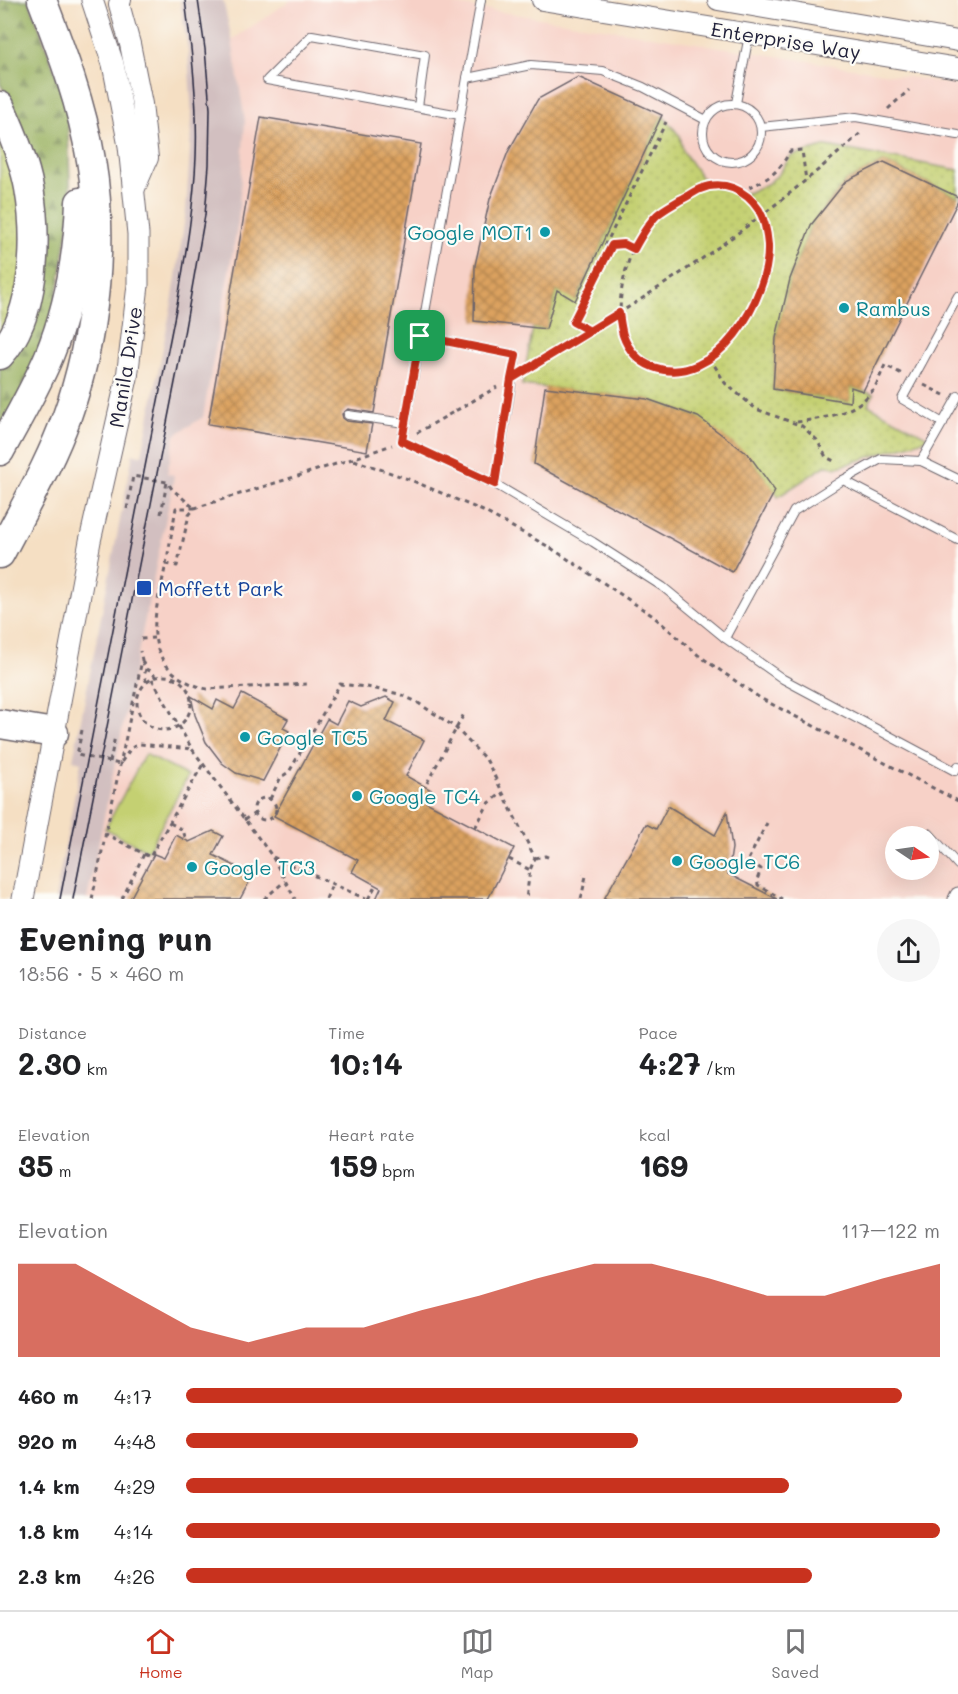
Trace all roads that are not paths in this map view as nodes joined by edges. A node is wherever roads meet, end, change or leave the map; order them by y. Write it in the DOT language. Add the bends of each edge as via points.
graph roads {
  1 [pos="42,0"];
  2 [pos="92,0"];
  3 [pos="121,0"];
  4 [pos="481,0"];
  5 [pos="542,0"];
  6 [pos="718,0"];
  7 [pos="749,34"];
  8 [pos="958,41"];
  9 [pos="958,68"];
  10 [pos="467,78"];
  11 [pos="76,94"];
  12 [pos="736,103"];
  13 [pos="0,106"];
  14 [pos="418,107"];
  15 [pos="460,115"];
  16 [pos="706,120"];
  17 [pos="762,128"];
  18 [pos="958,135"];
  19 [pos="135,189"];
  20 [pos="958,296"];
  21 [pos="420,336"];
  22 [pos="0,355"];
  23 [pos="958,396"];
  24 [pos="348,415"];
  25 [pos="405,423"];
  26 [pos="943,423"];
  27 [pos="0,451"];
  28 [pos="921,461"];
  29 [pos="958,479"];
  30 [pos="843,480"];
  31 [pos="495,484"];
  32 [pos="958,540"];
  33 [pos="0,555"];
  34 [pos="725,638"];
  35 [pos="0,724"];
  36 [pos="54,734"];
  37 [pos="958,766"];
  38 [pos="939,843"];
  39 [pos="958,865"];
  40 [pos="23,899"];
  1 -- 11 [label="highway"];
  2 -- 19 [label="main road, Manila Drive" via="123,104"];
  3 -- 19 [label="street" via="142,104 148,158"];
  4 -- 10 [label="lane"];
  5 -- 7 [label="street, Enterprise Way"];
  6 -- 8 [label="street, Enterprise Way"];
  7 -- 9 [label="street, Enterprise Way"];
  7 -- 12 [label="lane"];
  10 -- 15 [label="lane"];
  10 -- 16 [label="lane" via="531,65 603,71"];
  11 -- 27 [label="highway" via="80,203 71,285 49,356"];
  11 -- 33 [label="highway" via="91,160 96,208 98,246 89,328 67,416"];
  12 -- 16 [label="lane" via="718,107"];
  12 -- 17 [label="lane" via="753,111"];
  13 -- 22 [label="highway" via="29,188 33,231 24,312"];
  14 -- 14 [label="lane" via="290,84 267,80 312,34 425,55"];
  14 -- 15 [label="lane"];
  15 -- 21 [label="lane"];
  16 -- 17 [label="lane" via="707,148 723,161 743,160 752,155"];
  17 -- 18 [label="lane" via="856,117"];
  19 -- 36 [label="main road, Manila Drive" via="138,285 127,378 90,541"];
  20 -- 26 [label="lane" via="902,399"];
  21 -- 25 [label="lane"];
  21 -- 31 [label="lane" via="516,355"];
  23 -- 26 [label="lane"];
  24 -- 25 [label="lane"];
  25 -- 31 [label="lane" via="402,441"];
  26 -- 28 [label="lane"];
  28 -- 29 [label="lane"];
  28 -- 30 [label="lane" via="881,459"];
  30 -- 32 [label="lane"];
  30 -- 34 [label="lane" via="794,511"];
  31 -- 34 [label="lane" via="663,587"];
  34 -- 37 [label="lane" via="783,679 955,771"];
  35 -- 36 [label="highway"];
  36 -- 40 [label="main road, Manila Drive"];
  38 -- 39 [label="lane"];
}
